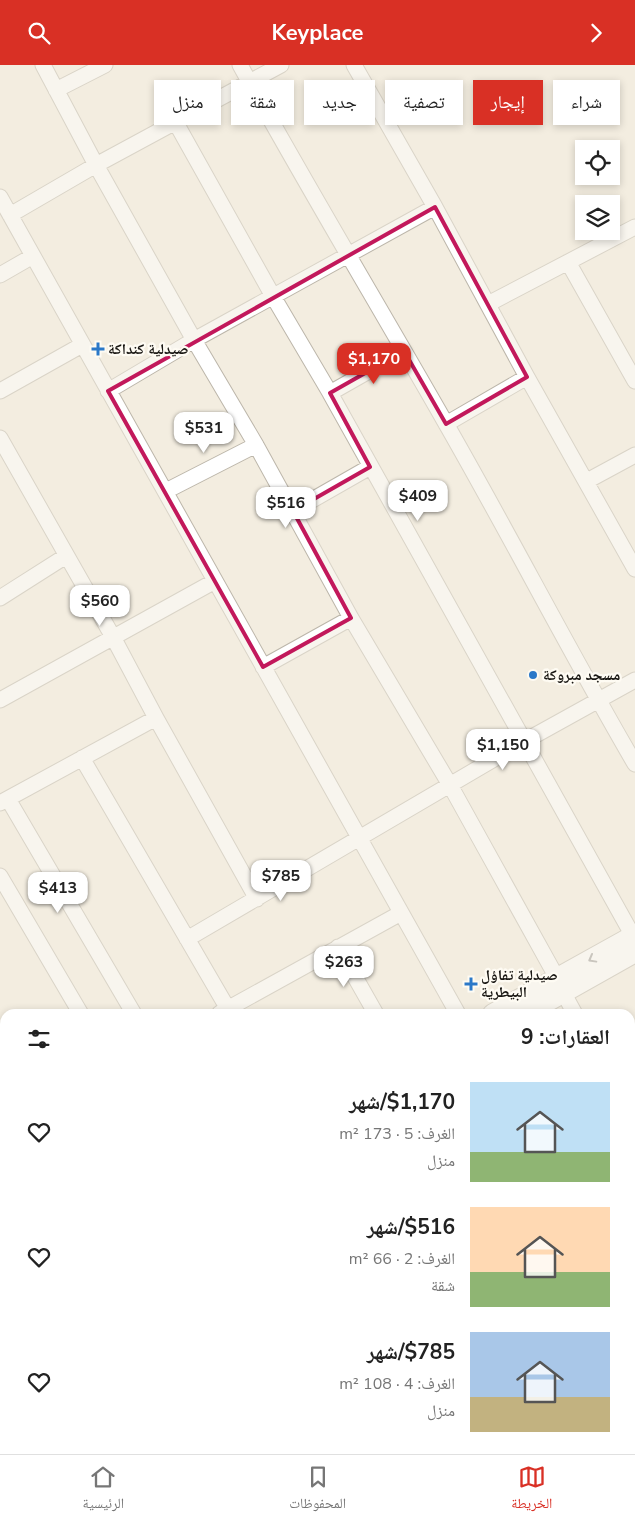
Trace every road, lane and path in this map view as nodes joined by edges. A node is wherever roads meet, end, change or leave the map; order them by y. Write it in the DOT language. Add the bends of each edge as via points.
graph roads {
  1 [pos="42,65"];
  2 [pos="105,65"];
  3 [pos="240,65"];
  4 [pos="281,65"];
  5 [pos="354,65"];
  6 [pos="248,80"];
  7 [pos="253,80"];
  8 [pos="56,90"];
  9 [pos="172,125"];
  10 [pos="177,125"];
  11 [pos="273,125"];
  12 [pos="96,165"];
  13 [pos="0,197"];
  14 [pos="435,207"];
  15 [pos="10,215"];
  16 [pos="635,227"];
  17 [pos="33,256"];
  18 [pos="348,256"];
  19 [pos="568,262"];
  20 [pos="0,275"];
  21 [pos="274,298"];
  22 [pos="488,304"];
  23 [pos="194,341"];
  24 [pos="82,345"];
  25 [pos="404,351"];
  26 [pos="527,377"];
  27 [pos="635,381"];
  28 [pos="0,391"];
  29 [pos="108,391"];
  30 [pos="330,393"];
  31 [pos="446,424"];
  32 [pos="0,438"];
  33 [pos="256,445"];
  34 [pos="635,455"];
  35 [pos="370,467"];
  36 [pos="586,481"];
  37 [pos="166,491"];
  38 [pos="293,511"];
  39 [pos="66,556"];
  40 [pos="635,569"];
  41 [pos="215,581"];
  42 [pos="0,597"];
  43 [pos="351,619"];
  44 [pos="113,637"];
  45 [pos="263,667"];
  46 [pos="635,681"];
  47 [pos="0,700"];
  48 [pos="598,700"];
  49 [pos="156,718"];
  50 [pos="524,742"];
  51 [pos="82,758"];
  52 [pos="635,764"];
  53 [pos="450,785"];
  54 [pos="4,801"];
  55 [pos="358,837"];
  56 [pos="0,876"];
  57 [pos="257,899"];
  58 [pos="401,913"];
  59 [pos="187,939"];
  60 [pos="634,941"];
  61 [pos="338,947"];
  62 [pos="560,985"];
  63 [pos="78,1009"];
  64 [pos="131,1009"];
  65 [pos="222,1009"];
  66 [pos="227,1009"];
  67 [pos="373,1009"];
  68 [pos="455,1009"];
  69 [pos="505,1009"];
  70 [pos="531,1009"];
  71 [pos="572,1009"];
  1 -- 8 [label="street"];
  2 -- 8 [label="street"];
  3 -- 6 [label="street"];
  4 -- 7 [label="street"];
  5 -- 14 [label="street"];
  8 -- 12 [label="street"];
  9 -- 12 [label="street"];
  10 -- 21 [label="street"];
  11 -- 18 [label="street"];
  12 -- 15 [label="street"];
  12 -- 23 [label="street"];
  13 -- 15 [label="street"];
  14 -- 18 [label="street"];
  14 -- 22 [label="street"];
  15 -- 17 [label="street"];
  16 -- 19 [label="street"];
  17 -- 20 [label="street"];
  17 -- 24 [label="street"];
  18 -- 21 [label="street"];
  18 -- 25 [label="street"];
  19 -- 22 [label="street"];
  19 -- 27 [label="street"];
  21 -- 23 [label="street"];
  21 -- 30 [label="street"];
  22 -- 26 [label="street"];
  23 -- 29 [label="street"];
  23 -- 33 [label="street"];
  24 -- 28 [label="street"];
  24 -- 29 [label="street"];
  25 -- 30 [label="street"];
  25 -- 31 [label="street"];
  26 -- 31 [label="street"];
  26 -- 36 [label="street"];
  29 -- 37 [label="street"];
  30 -- 35 [label="street"];
  31 -- 48 [label="street"];
  32 -- 39 [label="street"];
  33 -- 37 [label="street"];
  33 -- 38 [label="street"];
  34 -- 36 [label="street"];
  35 -- 38 [label="street"];
  35 -- 50 [label="street"];
  36 -- 40 [label="street"];
  37 -- 41 [label="street"];
  38 -- 43 [label="street"];
  39 -- 42 [label="street"];
  39 -- 44 [label="street"];
  41 -- 44 [label="street"];
  41 -- 45 [label="street"];
  43 -- 45 [label="street"];
  43 -- 53 [label="street"];
  44 -- 47 [label="street"];
  44 -- 49 [label="street"];
  45 -- 55 [label="street"];
  46 -- 48 [label="street"];
  48 -- 50 [label="street"];
  48 -- 52 [label="street"];
  49 -- 51 [label="street"];
  49 -- 57 [label="street"];
  50 -- 53 [label="street"];
  50 -- 60 [label="street"];
  51 -- 54 [label="street"];
  51 -- 59 [label="street"];
  53 -- 55 [label="street"];
  53 -- 62 [label="street"];
  54 -- 64 [label="street"];
  55 -- 57 [label="street"];
  55 -- 58 [label="street"];
  56 -- 63 [label="street"];
  57 -- 59 [label="street"];
  58 -- 61 [label="street"];
  58 -- 68 [label="street"];
  59 -- 65 [label="street"];
  60 -- 62 [label="main road"];
  61 -- 66 [label="street"];
  61 -- 67 [label="street"];
  62 -- 69 [label="main road"];
  62 -- 70 [label="main road"];
  62 -- 71 [label="street"];
}
